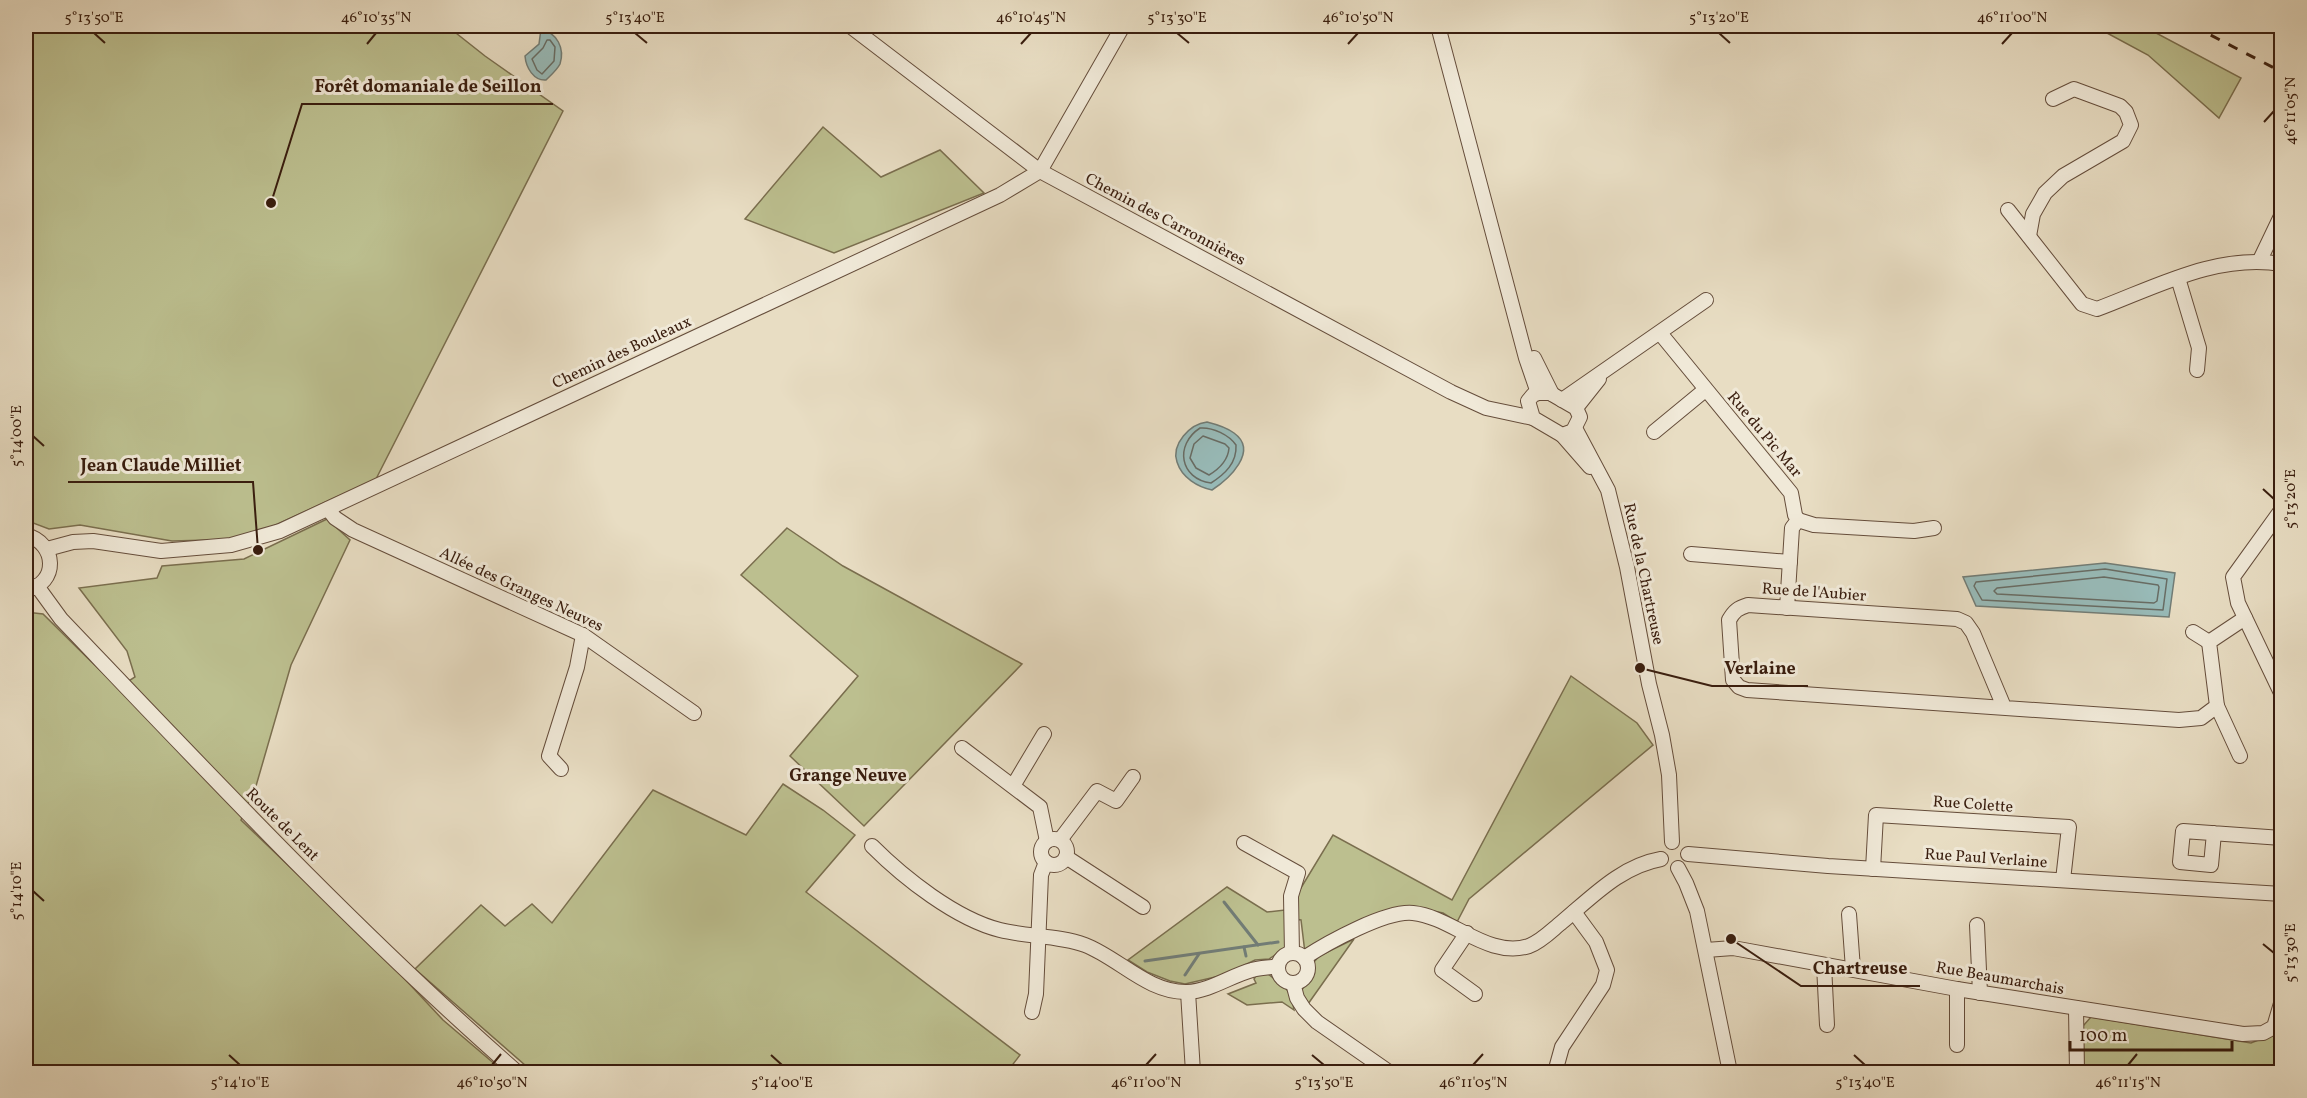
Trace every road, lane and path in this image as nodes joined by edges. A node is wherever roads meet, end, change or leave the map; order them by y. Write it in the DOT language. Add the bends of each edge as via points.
graph roads {
  1 [pos="1123,26"];
  2 [pos="1438,26"];
  3 [pos="860,28"];
  4 [pos="2053,99"];
  5 [pos="1040,171"];
  6 [pos="2008,210"];
  7 [pos="2282,213"];
  8 [pos="2029,236"];
  9 [pos="2260,260"];
  10 [pos="2282,264"];
  11 [pos="2178,278"];
  12 [pos="1706,300"];
  13 [pos="1660,333"];
  14 [pos="1608,368"];
  15 [pos="2198,370"];
  16 [pos="1705,390"];
  17 [pos="1551,396"];
  18 [pos="1576,408"];
  19 [pos="1530,411"];
  20 [pos="1575,428"];
  21 [pos="1654,432"];
  22 [pos="1562,435"];
  23 [pos="1608,490"];
  24 [pos="2282,508"];
  25 [pos="328,509"];
  26 [pos="1798,520"];
  27 [pos="1934,528"];
  28 [pos="26,535"];
  29 [pos="47,549"];
  30 [pos="1691,554"];
  31 [pos="1790,562"];
  32 [pos="32,588"];
  33 [pos="1787,608"];
  34 [pos="2245,618"];
  35 [pos="2193,632"];
  36 [pos="583,635"];
  37 [pos="2209,642"];
  38 [pos="2282,695"];
  39 [pos="2217,706"];
  40 [pos="2004,707"];
  41 [pos="694,712"];
  42 [pos="1044,734"];
  43 [pos="962,748"];
  44 [pos="2240,756"];
  45 [pos="561,769"];
  46 [pos="1133,777"];
  47 [pos="1013,786"];
  48 [pos="2214,833"];
  49 [pos="2282,838"];
  50 [pos="1054,841"];
  51 [pos="1672,842"];
  52 [pos="1244,843"];
  53 [pos="872,846"];
  54 [pos="1688,854"];
  55 [pos="1066,857"];
  56 [pos="1661,859"];
  57 [pos="1046,862"];
  58 [pos="1678,868"];
  59 [pos="1873,869"];
  60 [pos="2063,880"];
  61 [pos="2282,894"];
  62 [pos="1143,907"];
  63 [pos="1574,912"];
  64 [pos="1849,914"];
  65 [pos="1977,925"];
  66 [pos="1467,933"];
  67 [pos="1037,936"];
  68 [pos="1706,950"];
  69 [pos="1298,956"];
  70 [pos="1824,965"];
  71 [pos="1278,966"];
  72 [pos="1853,969"];
  73 [pos="1293,983"];
  74 [pos="1957,989"];
  75 [pos="1188,992"];
  76 [pos="1980,993"];
  77 [pos="1475,994"];
  78 [pos="2282,1000"];
  79 [pos="2076,1008"];
  80 [pos="1032,1012"];
  81 [pos="1827,1025"];
  82 [pos="1957,1045"];
  83 [pos="1557,1065"];
  84 [pos="518,1072"];
  85 [pos="1193,1072"];
  86 [pos="1389,1072"];
  87 [pos="1730,1072"];
  88 [pos="2077,1072"];
  1 -- 5 [label="street, Chemin des Bouleaux"];
  2 -- 17 [label="street" via="1521,336"];
  3 -- 5 [label="street, Chemin des Carronnières"];
  4 -- 8 [label="street" via="2074,89 2120,106 2131,125 2123,141 2063,176 2045,193 2033,214"];
  5 -- 19 [label="street, Chemin des Carronnières" via="1444,388 1486,408"];
  5 -- 25 [label="street, Chemin des Bouleaux" via="1000,195"];
  6 -- 8 [label="street"];
  7 -- 9 [label="street"];
  8 -- 11 [label="street" via="2082,304 2097,309"];
  9 -- 10 [label="street"];
  9 -- 11 [label="street" via="2209,267"];
  11 -- 15 [label="street" via="2199,348"];
  12 -- 13 [label="street"];
  13 -- 14 [label="street"];
  13 -- 16 [label="street, Rue du Pic Mar"];
  14 -- 17 [label="street"];
  14 -- 18 [label="street"];
  16 -- 21 [label="street"];
  16 -- 26 [label="street, Rue du Pic Mar" via="1791,493"];
  17 -- 18 [label="street"];
  17 -- 19 [label="street" via="1530,398"];
  18 -- 20 [label="street" via="1580,417"];
  19 -- 22 [label="street, Rue de la Chartreuse"];
  20 -- 22 [label="street"];
  20 -- 23 [label="street, Rue de la Chartreuse"];
  22 -- 23 [label="street, Rue de la Chartreuse"];
  23 -- 51 [label="street, Rue de la Chartreuse" via="1669,775"];
  24 -- 34 [label="street" via="2233,577"];
  25 -- 29 [label="street, Chemin des Bouleaux" via="280,531 231,545 161,551 93,541"];
  25 -- 36 [label="street, Allée des Granges Neuves" via="353,530"];
  26 -- 27 [label="street" via="1814,525 1914,531"];
  26 -- 31 [label="street" via="1792,528"];
  28 -- 29 [label="street"];
  29 -- 32 [label="street" via="50,565 44,580"];
  30 -- 31 [label="street"];
  31 -- 33 [label="street"];
  32 -- 84 [label="street, Route de Lent" via="260,827 424,988"];
  33 -- 40 [label="street, Rue de l'Aubier" via="1966,622"];
  33 -- 40 [label="street, Rue de l'Aubier" via="1748,605 1733,613 1729,620 1731,671 1739,687"];
  34 -- 37 [label="street"];
  34 -- 38 [label="street"];
  35 -- 37 [label="street"];
  36 -- 41 [label="street, Allée des Granges Neuves"];
  36 -- 45 [label="street" via="549,756"];
  37 -- 39 [label="street"];
  39 -- 40 [label="street, Rue de l'Aubier" via="2201,718 2179,720"];
  39 -- 44 [label="street"];
  42 -- 47 [label="street"];
  43 -- 47 [label="street"];
  46 -- 50 [label="street" via="1116,801 1097,791"];
  47 -- 50 [label="street" via="1040,807"];
  48 -- 49 [label="street"];
  50 -- 55 [label="street" via="1066,848"];
  50 -- 57 [label="street" via="1041,850"];
  51 -- 54 [label="street" via="1684,846"];
  51 -- 56 [label="street" via="1664,846"];
  52 -- 69 [label="street" via="1298,873 1291,896"];
  53 -- 67 [label="street" via="897,870 972,921"];
  54 -- 58 [label="street" via="1686,863"];
  54 -- 59 [label="street, Rue Paul Verlaine"];
  55 -- 57 [label="street" via="1056,865"];
  55 -- 62 [label="street"];
  56 -- 58 [label="street" via="1666,866"];
  56 -- 63 [label="street" via="1628,870"];
  57 -- 67 [label="street" via="1041,874"];
  58 -- 68 [label="street" via="1697,911"];
  59 -- 60 [label="street, Rue Paul Verlaine"];
  59 -- 60 [label="street, Rue Colette" via="1877,809 2068,827"];
  60 -- 61 [label="street, Rue Paul Verlaine"];
  63 -- 66 [label="street" via="1530,945 1514,948 1488,943"];
  63 -- 83 [label="street" via="1596,942 1607,970 1603,985 1562,1047"];
  64 -- 72 [label="street"];
  65 -- 76 [label="street"];
  66 -- 69 [label="street" via="1425,915 1400,913"];
  66 -- 77 [label="street" via="1442,970"];
  67 -- 75 [label="street" via="1086,945 1149,981"];
  67 -- 80 [label="street"];
  68 -- 70 [label="street, Rue Beaumarchais" via="1733,948"];
  68 -- 87 [label="street"];
  69 -- 71 [label="street" via="1283,957"];
  69 -- 73 [label="street" via="1308,968 1301,981"];
  70 -- 72 [label="street, Rue Beaumarchais"];
  70 -- 81 [label="street"];
  71 -- 73 [label="street" via="1283,980"];
  71 -- 75 [label="street" via="1250,970"];
  72 -- 74 [label="street, Rue Beaumarchais"];
  73 -- 86 [label="street" via="1297,998 1317,1022"];
  74 -- 76 [label="street, Rue Beaumarchais"];
  74 -- 82 [label="street"];
  75 -- 85 [label="street"];
  76 -- 79 [label="street, Rue Beaumarchais"];
  78 -- 79 [label="street, Rue Beaumarchais" via="2274,1027 2263,1033 2243,1034"];
  79 -- 88 [label="street"];
}
